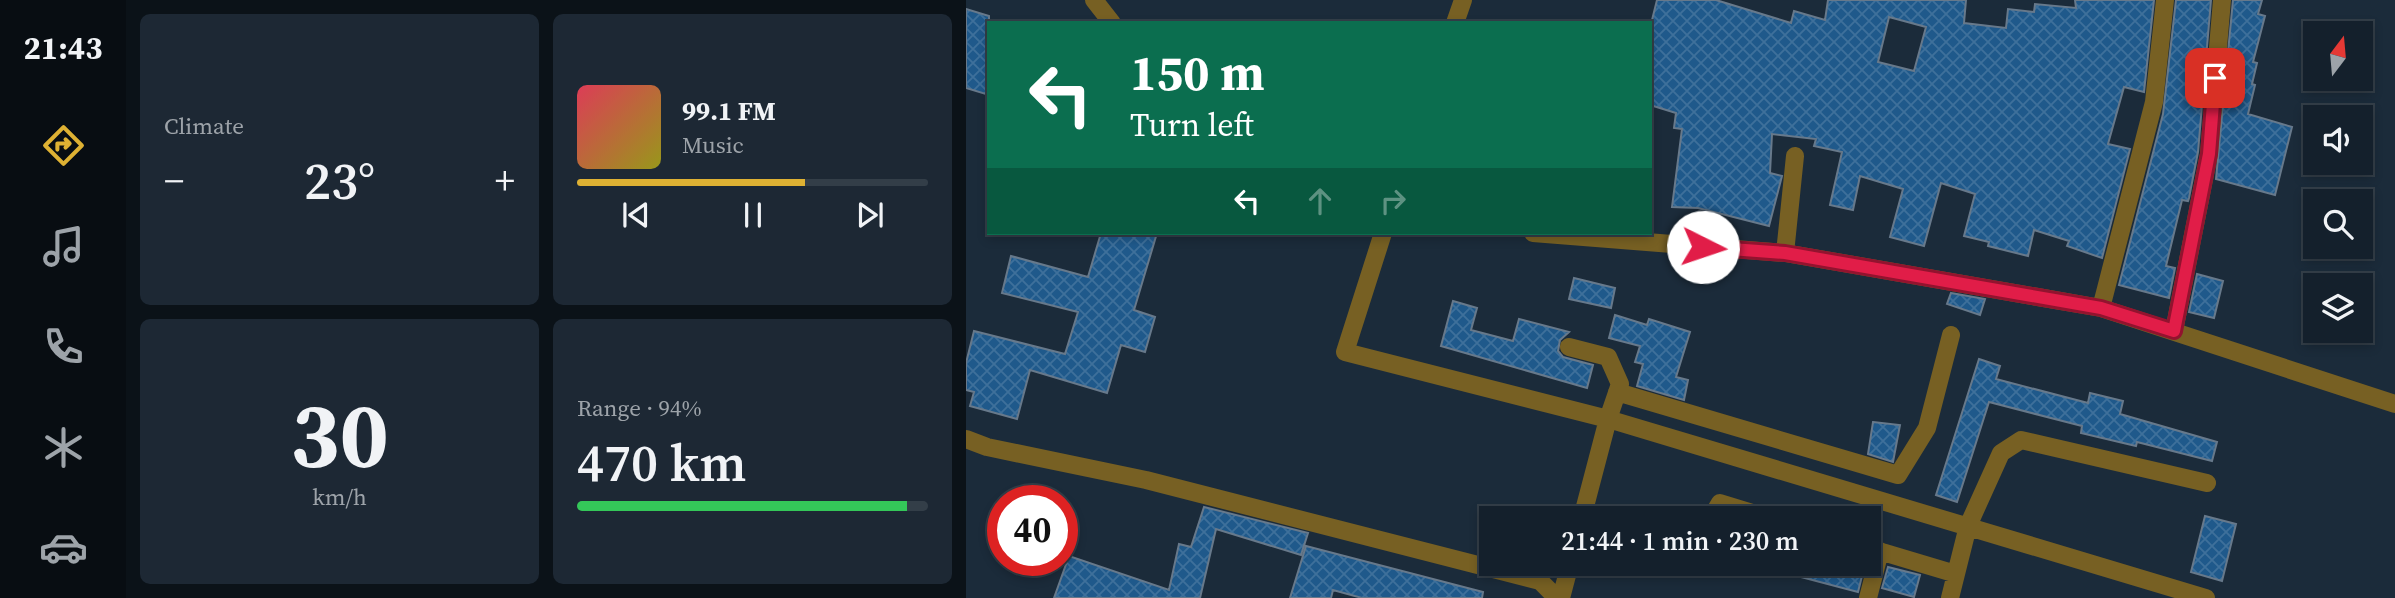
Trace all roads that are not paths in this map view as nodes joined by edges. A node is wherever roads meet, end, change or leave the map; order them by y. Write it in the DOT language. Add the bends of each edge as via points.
graph roads {
  1 [pos="1094,0"];
  2 [pos="1463,0"];
  3 [pos="2165,0"];
  4 [pos="2222,0"];
  5 [pos="1110,21"];
  6 [pos="1456,21"];
  7 [pos="1794,156"];
  8 [pos="1381,235"];
  9 [pos="1558,235"];
  10 [pos="1785,253"];
  11 [pos="2101,308"];
  12 [pos="2174,331"];
  13 [pos="1951,335"];
  14 [pos="1569,347"];
  15 [pos="1617,392"];
  16 [pos="2395,404"];
  17 [pos="1608,419"];
  18 [pos="966,439"];
  19 [pos="2207,483"];
  20 [pos="1585,506"];
  21 [pos="1968,526"];
  22 [pos="1881,552"];
  23 [pos="1956,574"];
  24 [pos="1566,576"];
  25 [pos="1871,576"];
  26 [pos="1559,598"];
  27 [pos="1868,598"];
  28 [pos="1950,598"];
  29 [pos="2206,598"];
  1 -- 5 [label="street"];
  2 -- 6 [label="street"];
  3 -- 11 [label="street" via="2154,102"];
  4 -- 12 [label="street" via="2209,154"];
  7 -- 10 [label="street"];
  8 -- 17 [label="street" via="1345,352"];
  9 -- 10 [label="street"];
  10 -- 11 [label="street"];
  11 -- 12 [label="street"];
  12 -- 16 [label="street"];
  13 -- 15 [label="street" via="1927,428 1898,475"];
  14 -- 15 [label="street" via="1608,356 1620,384"];
  15 -- 17 [label="street"];
  17 -- 20 [label="street"];
  17 -- 21 [label="street"];
  18 -- 26 [label="street" via="1540,581"];
  19 -- 21 [label="street" via="2021,440 2001,453"];
  21 -- 23 [label="street"];
  21 -- 29 [label="street"];
  22 -- 23 [label="street"];
  23 -- 28 [label="street"];
  24 -- 26 [label="street"];
  25 -- 27 [label="street"];
}
